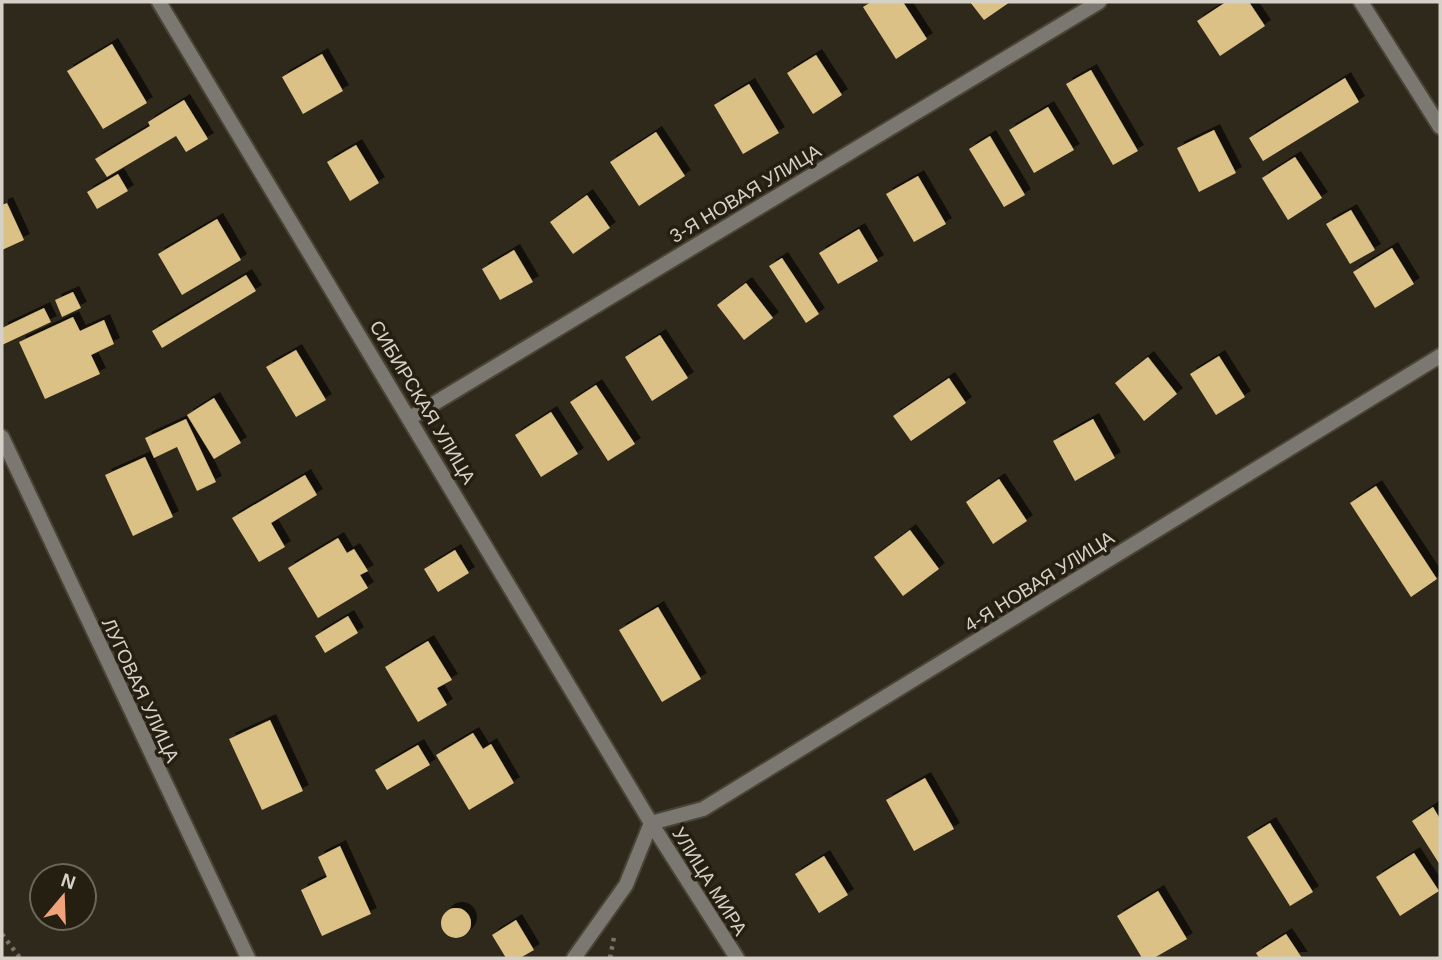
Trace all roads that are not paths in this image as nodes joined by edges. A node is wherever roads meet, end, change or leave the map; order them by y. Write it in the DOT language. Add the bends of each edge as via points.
graph roads {
  1 [pos="159,2"];
  2 [pos="1099,2"];
  3 [pos="1361,2"];
  4 [pos="1440,127"];
  5 [pos="1440,356"];
  6 [pos="410,418"];
  7 [pos="2,437"];
  8 [pos="651,823"];
  9 [pos="248,958"];
  10 [pos="574,958"];
  11 [pos="737,958"];
  1 -- 6 [label="street, СИБИРСКАЯ УЛИЦА"];
  2 -- 6 [label="street, 3-Я НОВАЯ УЛИЦА"];
  3 -- 4 [label="street"];
  5 -- 8 [label="street, 4-Я НОВАЯ УЛИЦА" via="703,809"];
  6 -- 8 [label="street, СИБИРСКАЯ УЛИЦА"];
  7 -- 9 [label="street, ЛУГОВАЯ УЛИЦА"];
  8 -- 10 [label="street" via="626,885"];
  8 -- 11 [label="street, УЛИЦА МИРА"];
}
